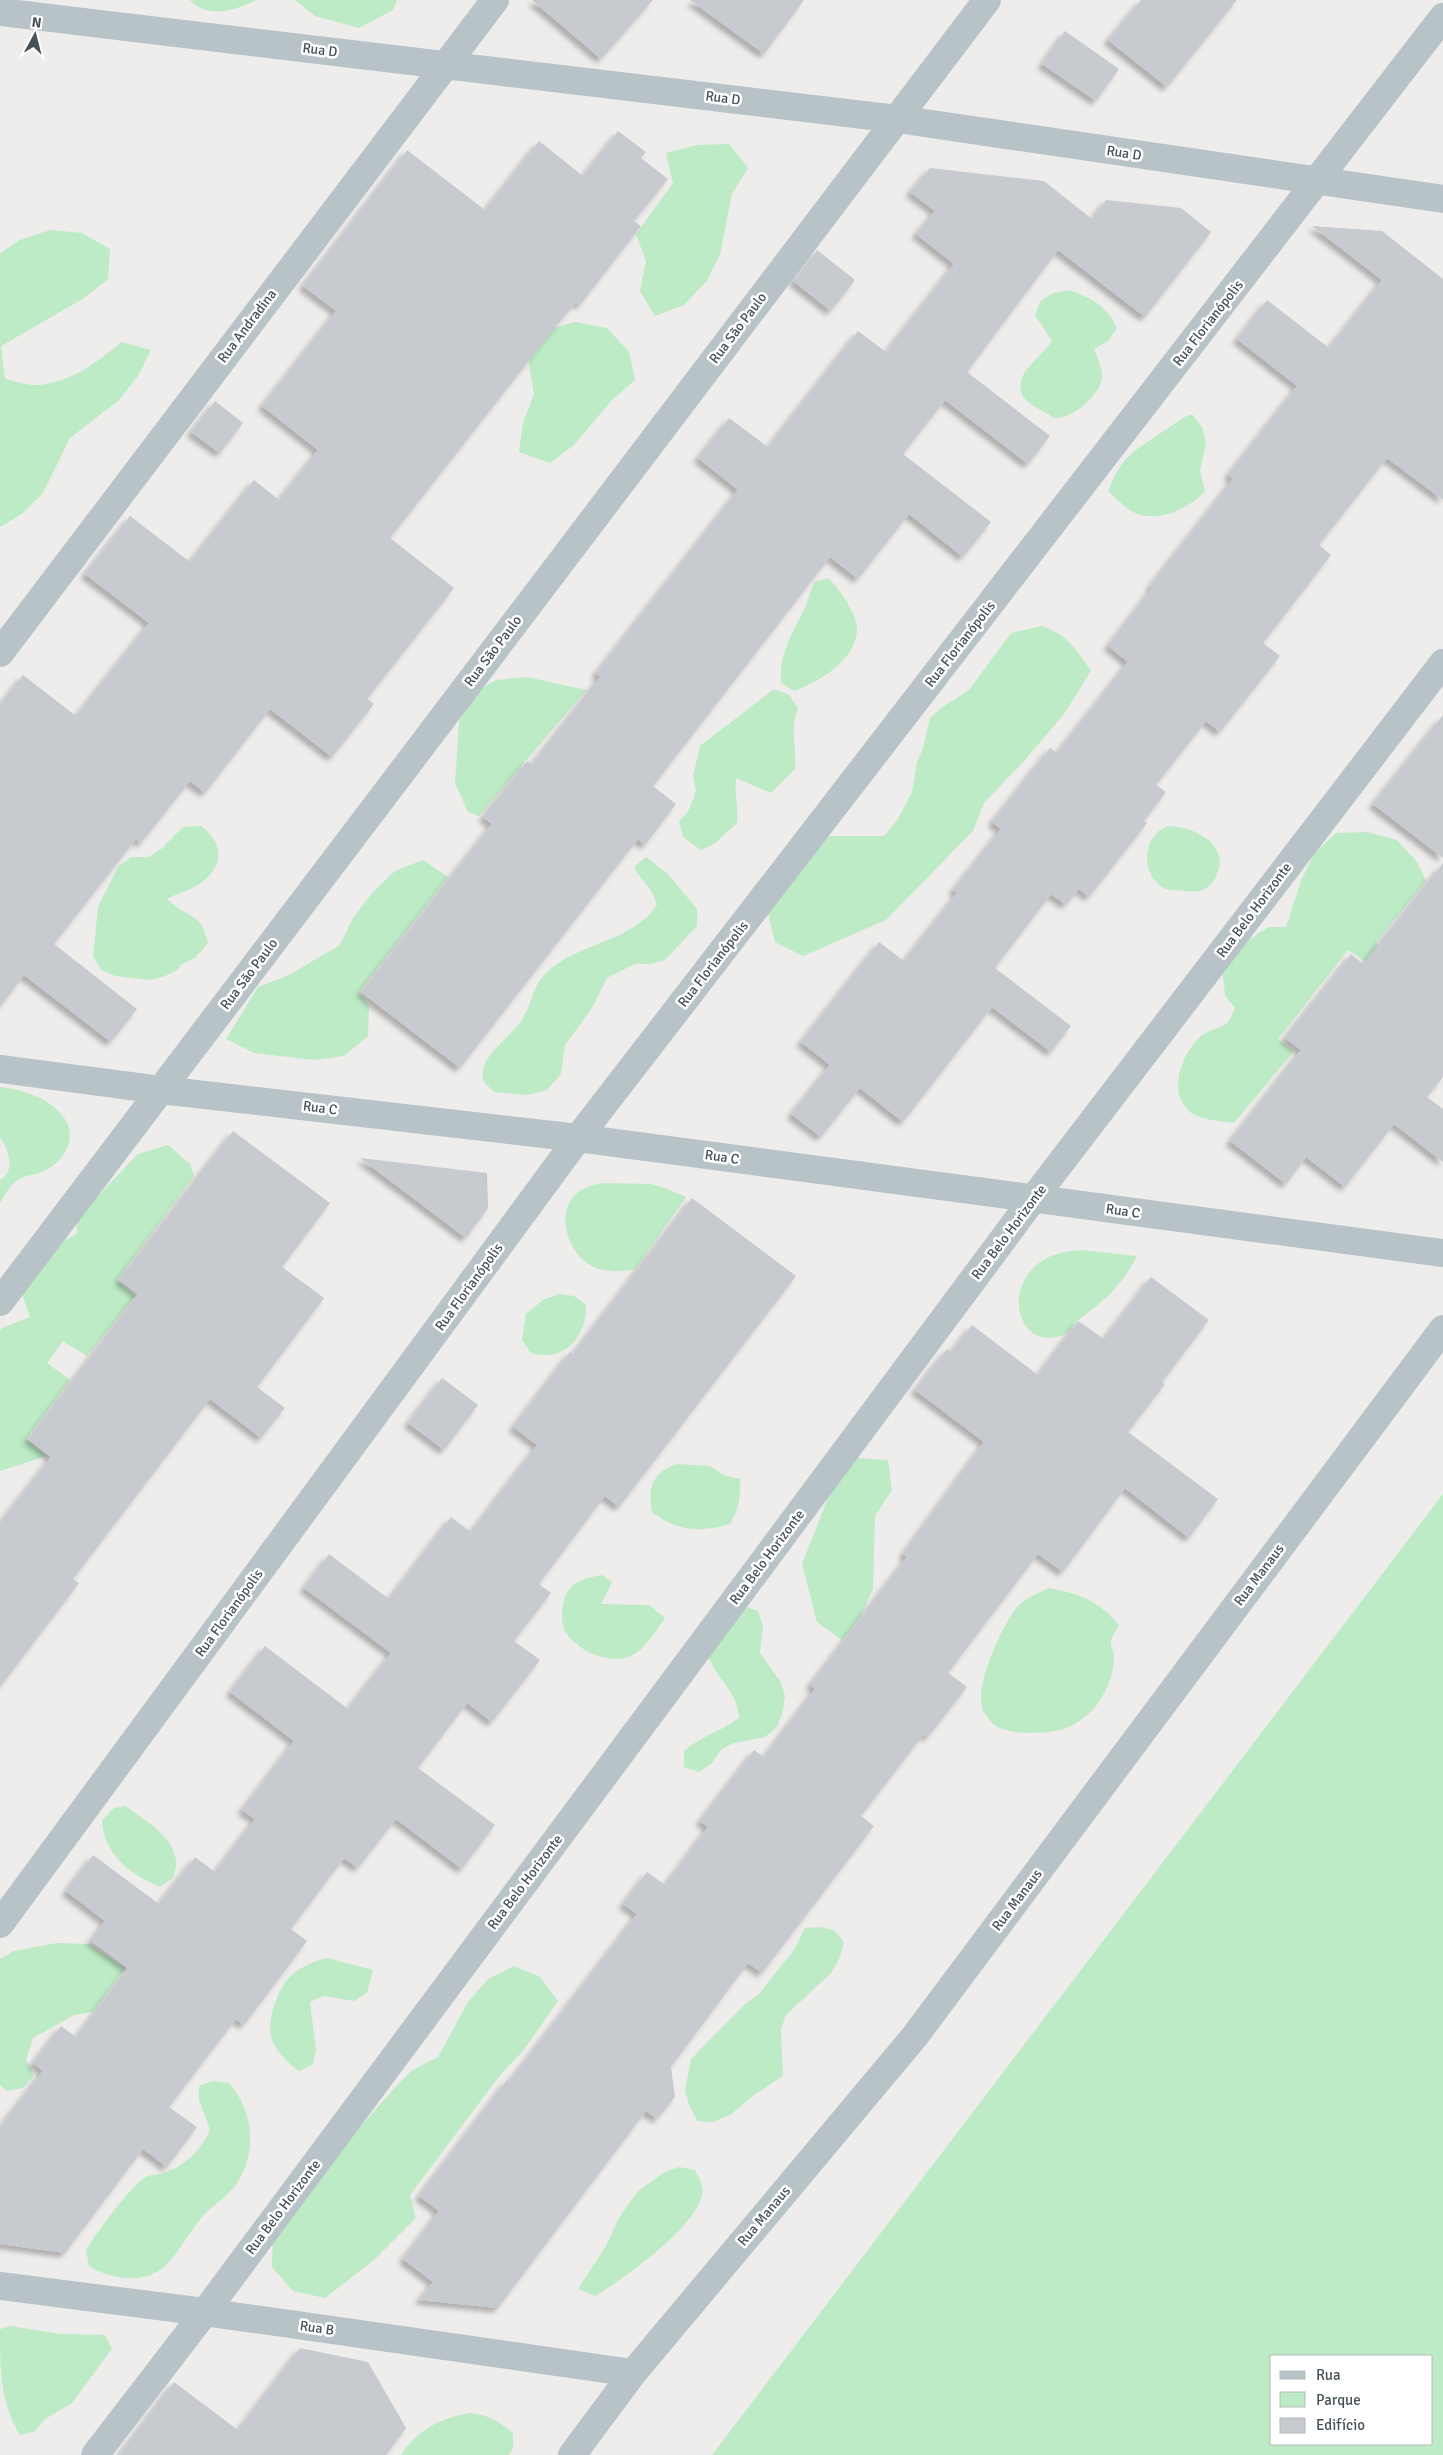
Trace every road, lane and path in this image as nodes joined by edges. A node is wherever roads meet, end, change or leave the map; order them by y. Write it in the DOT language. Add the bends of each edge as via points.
graph roads {
  1 [pos="495,0"];
  2 [pos="987,0"];
  3 [pos="0,12"];
  4 [pos="1443,17"];
  5 [pos="446,65"];
  6 [pos="897,119"];
  7 [pos="1317,182"];
  8 [pos="1443,199"];
  9 [pos="0,653"];
  10 [pos="1443,663"];
  11 [pos="0,1069"];
  12 [pos="161,1090"];
  13 [pos="578,1138"];
  14 [pos="1033,1199"];
  15 [pos="1443,1253"];
  16 [pos="0,1302"];
  17 [pos="1443,1329"];
  18 [pos="0,1924"];
  19 [pos="0,2286"];
  20 [pos="205,2312"];
  21 [pos="633,2373"];
  22 [pos="95,2455"];
  23 [pos="572,2455"];
  1 -- 5 [label="street, Rua Andradina"];
  2 -- 6 [label="street, Rua São Paulo"];
  3 -- 5 [label="street, Rua D"];
  4 -- 7 [label="street, Rua Florianópolis"];
  5 -- 6 [label="street, Rua D"];
  5 -- 9 [label="street, Rua Andradina"];
  6 -- 7 [label="street, Rua D"];
  6 -- 12 [label="street, Rua São Paulo"];
  7 -- 8 [label="street, Rua D"];
  7 -- 13 [label="street, Rua Florianópolis"];
  10 -- 14 [label="street, Rua Belo Horizonte"];
  11 -- 12 [label="street, Rua C"];
  12 -- 13 [label="street, Rua C"];
  12 -- 16 [label="street, Rua São Paulo"];
  13 -- 14 [label="street, Rua C"];
  13 -- 18 [label="street, Rua Florianópolis"];
  14 -- 15 [label="street, Rua C"];
  14 -- 20 [label="street, Rua Belo Horizonte"];
  17 -- 21 [label="street, Rua Manaus" via="915,2036"];
  19 -- 20 [label="street, Rua B"];
  20 -- 21 [label="street, Rua B"];
  20 -- 22 [label="street, Rua Belo Horizonte"];
  21 -- 23 [label="street, Rua Manaus"];
}
